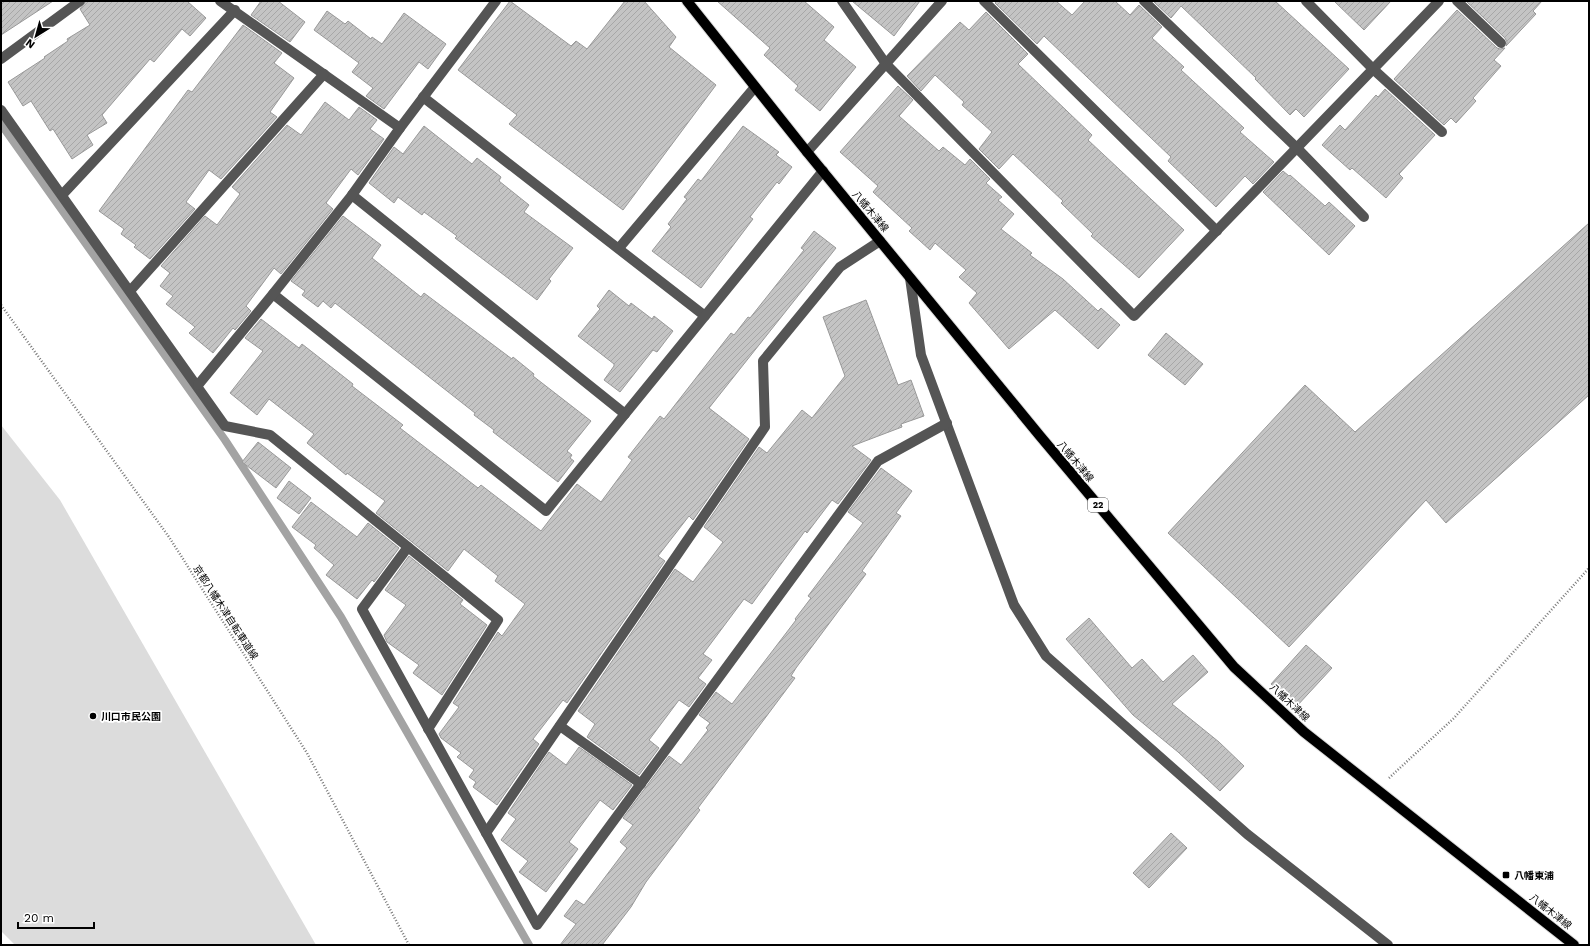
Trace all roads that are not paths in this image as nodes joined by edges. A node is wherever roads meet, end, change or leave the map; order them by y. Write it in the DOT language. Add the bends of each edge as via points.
graph roads {
  1 [pos="80,1"];
  2 [pos="220,1"];
  3 [pos="496,1"];
  4 [pos="687,1"];
  5 [pos="842,1"];
  6 [pos="942,1"];
  7 [pos="984,1"];
  8 [pos="1144,1"];
  9 [pos="1306,1"];
  10 [pos="1439,1"];
  11 [pos="1457,1"];
  12 [pos="234,10"];
  13 [pos="1501,43"];
  14 [pos="1,60"];
  15 [pos="886,64"];
  16 [pos="1374,69"];
  17 [pos="324,74"];
  18 [pos="755,87"];
  19 [pos="423,97"];
  20 [pos="1,110"];
  21 [pos="400,128"];
  22 [pos="1442,132"];
  23 [pos="1297,148"];
  24 [pos="807,152"];
  25 [pos="823,171"];
  26 [pos="62,195"];
  27 [pos="352,195"];
  28 [pos="1364,217"];
  29 [pos="1217,231"];
  30 [pos="880,241"];
  31 [pos="619,248"];
  32 [pos="910,278"];
  33 [pos="130,291"];
  34 [pos="273,294"];
  35 [pos="705,316"];
  36 [pos="198,385"];
  37 [pos="625,414"];
  38 [pos="946,423"];
  39 [pos="408,547"];
  40 [pos="560,726"];
  41 [pos="428,729"];
  42 [pos="642,784"];
  43 [pos="486,833"];
  44 [pos="1388,945"];
  45 [pos="1574,945"];
  1 -- 14 [label="street"];
  2 -- 12 [label="street"];
  3 -- 19 [label="street"];
  4 -- 18 [label="main road, 八幡木津線 / 22"];
  5 -- 15 [label="street"];
  6 -- 15 [label="street"];
  7 -- 29 [label="street"];
  8 -- 23 [label="street"];
  9 -- 16 [label="street"];
  10 -- 16 [label="street"];
  11 -- 13 [label="street"];
  12 -- 17 [label="street"];
  12 -- 26 [label="street"];
  15 -- 24 [label="street"];
  15 -- 29 [label="street" via="1134,316"];
  16 -- 22 [label="street"];
  16 -- 23 [label="street"];
  17 -- 21 [label="street"];
  17 -- 33 [label="street"];
  18 -- 24 [label="main road, 八幡木津線 / 22"];
  18 -- 31 [label="street"];
  19 -- 21 [label="street"];
  19 -- 31 [label="street"];
  20 -- 26 [label="street"];
  21 -- 27 [label="street"];
  23 -- 28 [label="street"];
  23 -- 29 [label="street"];
  24 -- 25 [label="main road, 八幡木津線 / 22"];
  25 -- 30 [label="main road, 八幡木津線 / 22"];
  25 -- 35 [label="street"];
  26 -- 33 [label="street"];
  27 -- 34 [label="street"];
  27 -- 37 [label="street"];
  30 -- 32 [label="main road, 八幡木津線 / 22"];
  30 -- 40 [label="street" via="840,267 763,361 765,427"];
  31 -- 35 [label="street"];
  32 -- 38 [label="street" via="922,355"];
  32 -- 45 [label="main road, 八幡木津線 / 22" via="1234,667 1304,732"];
  33 -- 36 [label="street"];
  34 -- 36 [label="street"];
  34 -- 37 [label="street" via="546,512"];
  35 -- 37 [label="street"];
  36 -- 39 [label="street" via="225,426 270,435"];
  38 -- 42 [label="street" via="878,461"];
  38 -- 44 [label="street" via="1014,605 1046,656 1246,834"];
  39 -- 41 [label="street" via="362,609"];
  39 -- 41 [label="street" via="498,620"];
  40 -- 42 [label="street"];
  40 -- 43 [label="street"];
  41 -- 43 [label="street"];
  42 -- 43 [label="street" via="537,925"];
}
